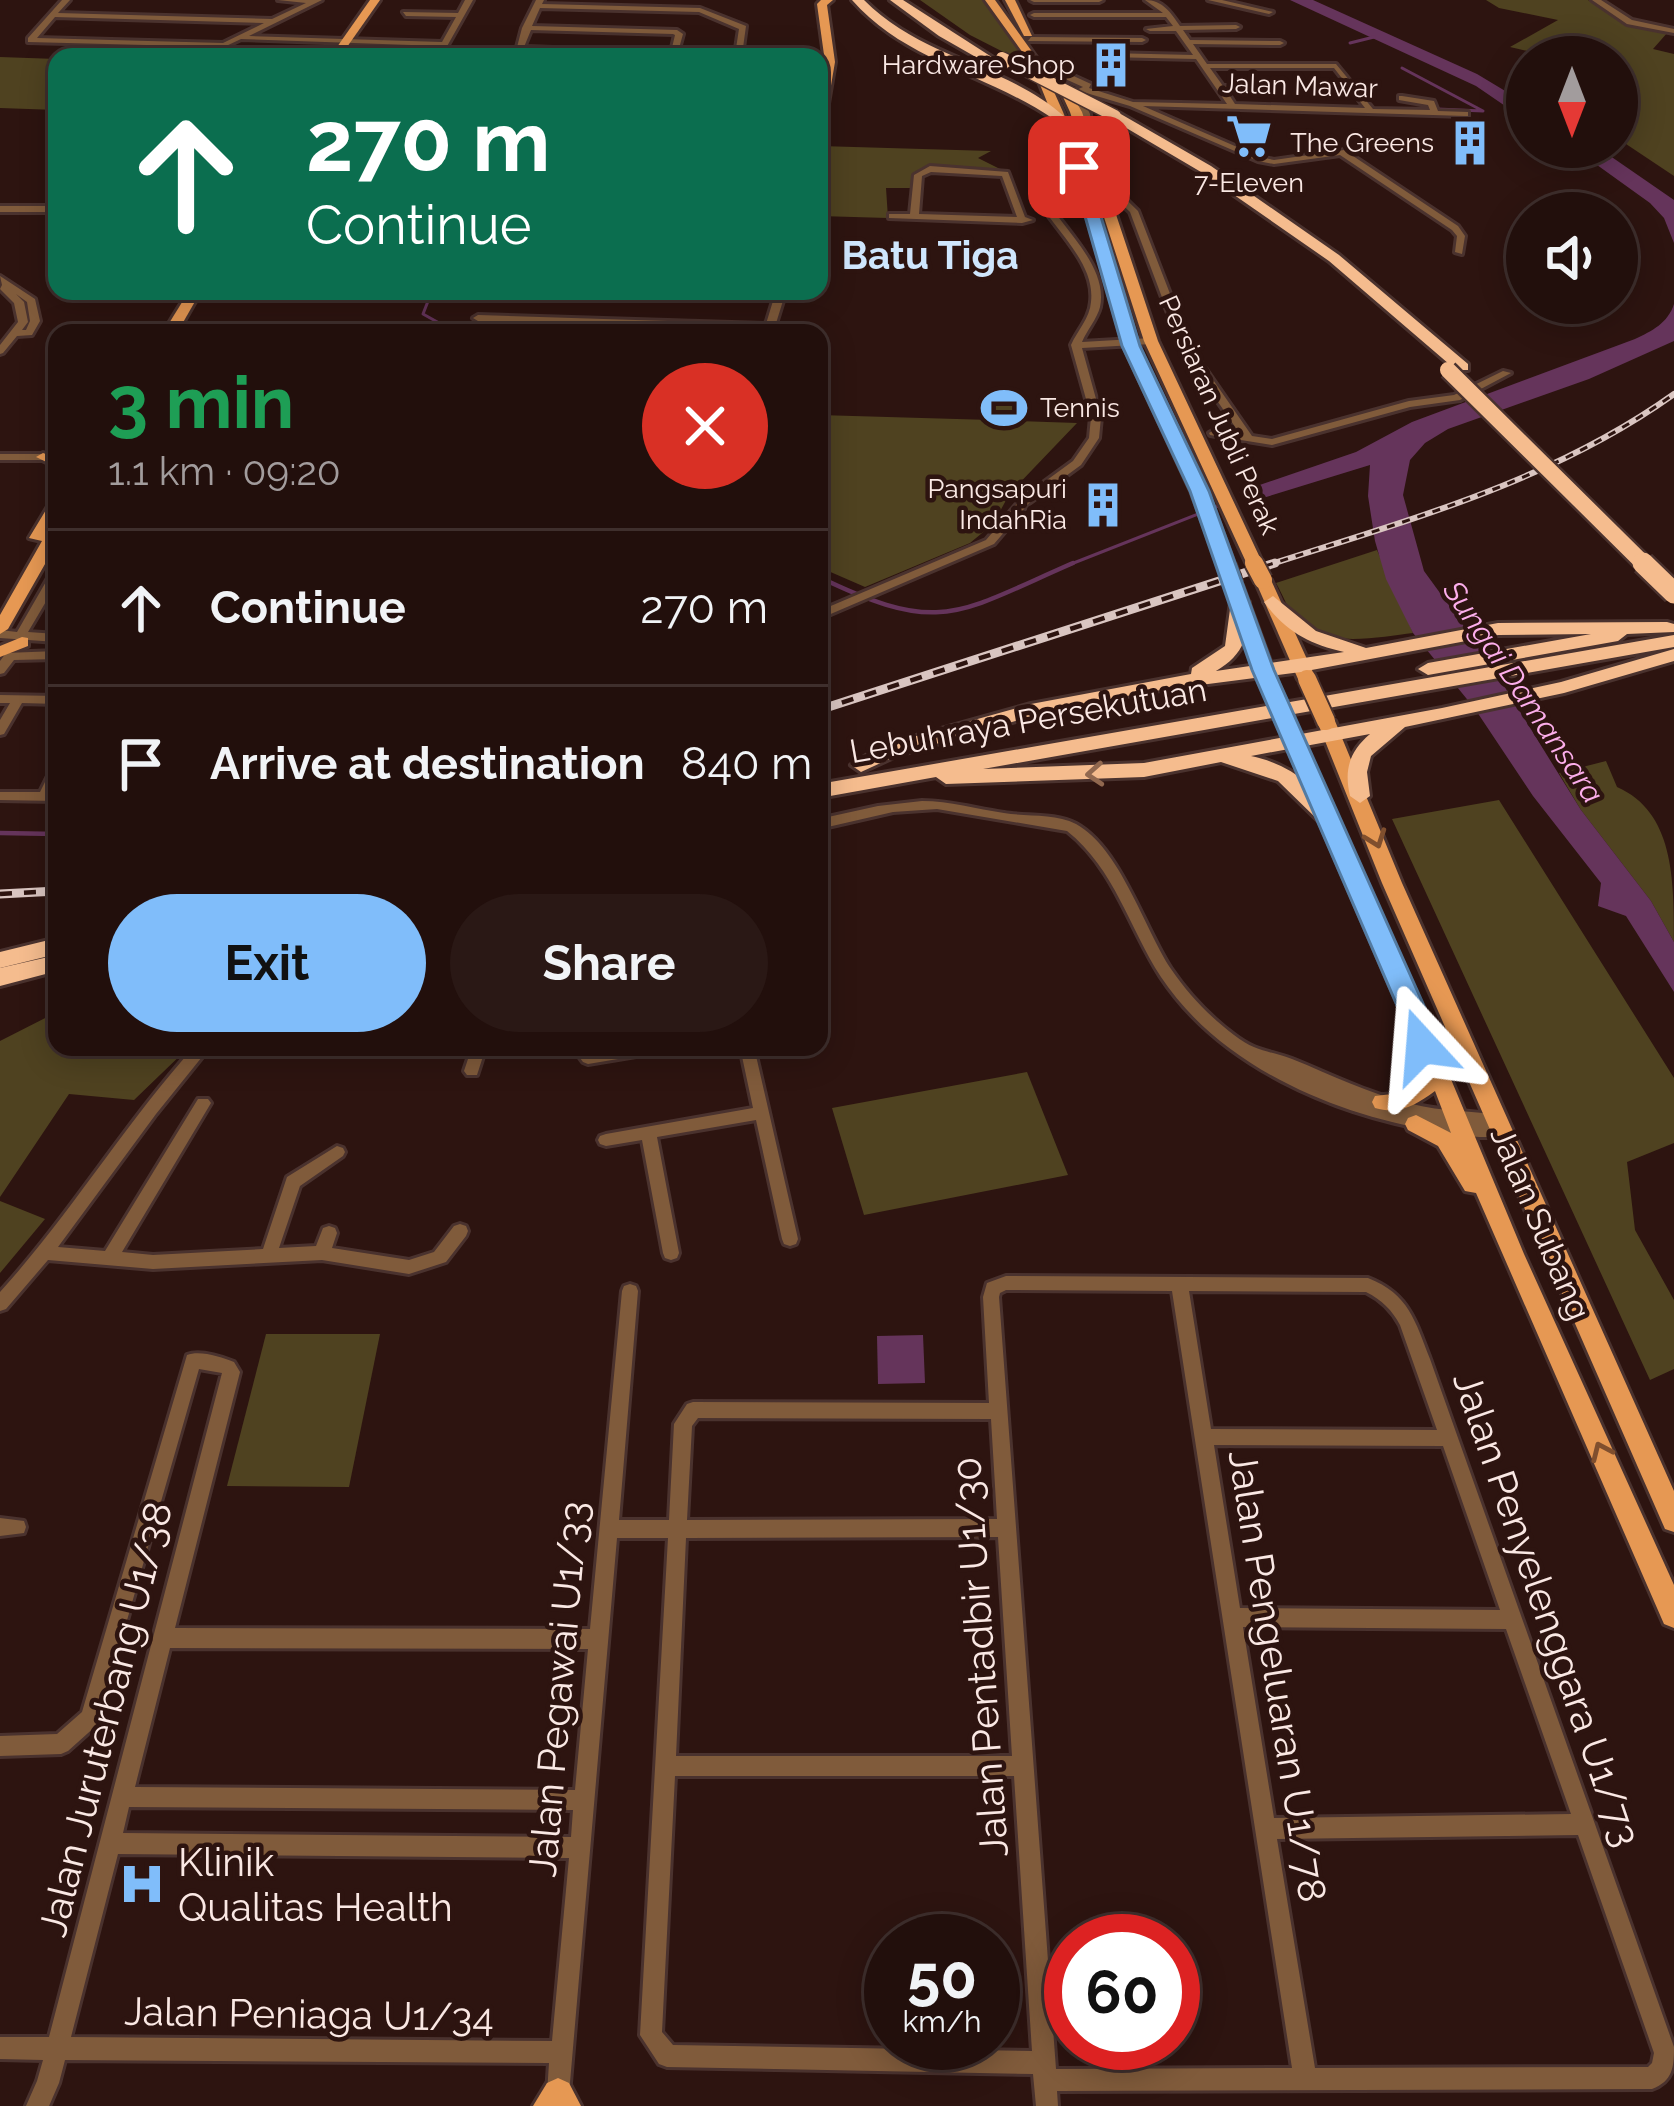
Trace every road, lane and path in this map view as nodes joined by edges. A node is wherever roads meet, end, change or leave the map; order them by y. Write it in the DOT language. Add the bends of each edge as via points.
graph roads {
  1 [pos="66,0"];
  2 [pos="282,0"];
  3 [pos="317,0"];
  4 [pos="379,0"];
  5 [pos="469,0"];
  6 [pos="814,0"];
  7 [pos="828,0"];
  8 [pos="858,0"];
  9 [pos="896,0"];
  10 [pos="910,0"];
  11 [pos="990,0"];
  12 [pos="1034,0"];
  13 [pos="1099,0"];
  14 [pos="1149,0"];
  15 [pos="1212,0"];
  16 [pos="1595,0"];
  17 [pos="1010,1"];
  18 [pos="538,3"];
  19 [pos="606,4"];
  20 [pos="670,4"];
  21 [pos="1269,12"];
  22 [pos="406,14"];
  23 [pos="52,15"];
  24 [pos="461,15"];
  25 [pos="1168,15"];
  26 [pos="274,21"];
  27 [pos="1074,22"];
  28 [pos="1030,26"];
  29 [pos="1237,27"];
  30 [pos="526,28"];
  31 [pos="1178,28"];
  32 [pos="1150,29"];
  33 [pos="1674,32"];
  34 [pos="253,34"];
  35 [pos="1142,40"];
  36 [pos="351,41"];
  37 [pos="447,41"];
  38 [pos="1188,42"];
  39 [pos="1280,43"];
  40 [pos="443,48"];
  41 [pos="518,48"];
  42 [pos="676,48"];
  43 [pos="742,48"];
  44 [pos="817,48"];
  45 [pos="1107,55"];
  46 [pos="1218,58"];
  47 [pos="997,59"];
  48 [pos="1202,60"];
  49 [pos="1053,70"];
  50 [pos="828,73"];
  51 [pos="1214,76"];
  52 [pos="1227,76"];
  53 [pos="1224,88"];
  54 [pos="1269,88"];
  55 [pos="1402,98"];
  56 [pos="1136,103"];
  57 [pos="1232,104"];
  58 [pos="1370,110"];
  59 [pos="1435,112"];
  60 [pos="1466,113"];
  61 [pos="1059,117"];
  62 [pos="1090,154"];
  63 [pos="1079,167"];
  64 [pos="1099,178"];
  65 [pos="48,207"];
  66 [pos="3,208"];
  67 [pos="1135,213"];
  68 [pos="1110,214"];
  69 [pos="892,216"];
  70 [pos="914,218"];
  71 [pos="1050,219"];
  72 [pos="1022,220"];
  73 [pos="1101,240"];
  74 [pos="1076,248"];
  75 [pos="1463,253"];
  76 [pos="3,288"];
  77 [pos="478,318"];
  78 [pos="624,324"];
  79 [pos="1077,341"];
  80 [pos="1151,341"];
  81 [pos="1130,342"];
  82 [pos="0,351"];
  83 [pos="1455,369"];
  84 [pos="1507,373"];
  85 [pos="1229,411"];
  86 [pos="1214,433"];
  87 [pos="1249,439"];
  88 [pos="1203,450"];
  89 [pos="0,457"];
  90 [pos="48,459"];
  91 [pos="48,523"];
  92 [pos="48,541"];
  93 [pos="30,563"];
  94 [pos="1674,571"];
  95 [pos="48,590"];
  96 [pos="1674,592"];
  97 [pos="1237,594"];
  98 [pos="0,601"];
  99 [pos="1273,602"];
  100 [pos="828,611"];
  101 [pos="1672,632"];
  102 [pos="0,635"];
  103 [pos="19,644"];
  104 [pos="1379,649"];
  105 [pos="48,652"];
  106 [pos="1674,655"];
  107 [pos="0,670"];
  108 [pos="1304,673"];
  109 [pos="1266,676"];
  110 [pos="1180,681"];
  111 [pos="0,699"];
  112 [pos="18,699"];
  113 [pos="48,700"];
  114 [pos="1408,719"];
  115 [pos="1328,727"];
  116 [pos="0,731"];
  117 [pos="1290,732"];
  118 [pos="1144,770"];
  119 [pos="870,772"];
  120 [pos="828,774"];
  121 [pos="828,788"];
  122 [pos="0,796"];
  123 [pos="1360,796"];
  124 [pos="48,797"];
  125 [pos="1326,816"];
  126 [pos="828,822"];
  127 [pos="48,948"];
  128 [pos="0,959"];
  129 [pos="48,965"];
  130 [pos="0,977"];
  131 [pos="1415,1017"];
  132 [pos="195,1056"];
  133 [pos="476,1056"];
  134 [pos="600,1056"];
  135 [pos="749,1056"];
  136 [pos="1258,1056"];
  137 [pos="588,1058"];
  138 [pos="472,1072"];
  139 [pos="1383,1102"];
  140 [pos="203,1103"];
  141 [pos="762,1113"];
  142 [pos="1416,1124"];
  143 [pos="1499,1125"];
  144 [pos="1461,1127"];
  145 [pos="648,1133"];
  146 [pos="606,1140"];
  147 [pos="337,1152"];
  148 [pos="460,1231"];
  149 [pos="329,1233"];
  150 [pos="790,1240"];
  151 [pos="44,1253"];
  152 [pos="322,1253"];
  153 [pos="671,1253"];
  154 [pos="1512,1254"];
  155 [pos="269,1256"];
  156 [pos="110,1258"];
  157 [pos="1180,1284"];
  158 [pos="630,1291"];
  159 [pos="0,1304"];
  160 [pos="999,1411"];
  161 [pos="1204,1437"];
  162 [pos="1448,1438"];
  163 [pos="1657,1479"];
  164 [pos="1674,1504"];
  165 [pos="1674,1520"];
  166 [pos="1007,1528"];
  167 [pos="608,1529"];
  168 [pos="677,1529"];
  169 [pos="1674,1615"];
  170 [pos="1232,1617"];
  171 [pos="1512,1620"];
  172 [pos="164,1638"];
  173 [pos="598,1639"];
  174 [pos="0,1746"];
  175 [pos="665,1766"];
  176 [pos="1023,1766"];
  177 [pos="122,1797"];
  178 [pos="584,1800"];
  179 [pos="1584,1824"];
  180 [pos="1266,1829"];
  181 [pos="110,1843"];
  182 [pos="580,1848"];
  183 [pos="0,2048"];
  184 [pos="56,2048"];
  185 [pos="561,2052"];
  186 [pos="1045,2072"];
  187 [pos="1305,2079"];
  188 [pos="47,2094"];
  189 [pos="558,2102"];
  190 [pos="38,2106"];
  191 [pos="1047,2106"];
  1 -- 23 [label="street"];
  2 -- 3 [label="street"];
  3 -- 26 [label="street"];
  4 -- 36 [label="main road"];
  5 -- 24 [label="street"];
  6 -- 44 [label="main road"];
  7 -- 50 [label="main road"];
  8 -- 61 [label="highway" via="881,24"];
  9 -- 47 [label="highway"];
  10 -- 47 [label="highway"];
  11 -- 61 [label="main road, Persiaran Jubli Perak" via="1038,68"];
  12 -- 13 [label="street"];
  12 -- 28 [label="street"];
  14 -- 25 [label="street"];
  15 -- 21 [label="street"];
  16 -- 33 [label="street" via="1630,22"];
  17 -- 28 [label="main road, Persiaran Jubli Perak"];
  18 -- 19 [label="street"];
  18 -- 30 [label="street"];
  19 -- 20 [label="street"];
  20 -- 43 [label="street" via="739,24"];
  22 -- 24 [label="street"];
  23 -- 26 [label="street"];
  23 -- 34 [label="street" via="31,40 219,45"];
  24 -- 37 [label="street"];
  25 -- 28 [label="street"];
  25 -- 31 [label="street"];
  26 -- 34 [label="street"];
  27 -- 28 [label="street"];
  28 -- 35 [label="street"];
  28 -- 49 [label="main road, Persiaran Jubli Perak"];
  29 -- 31 [label="street"];
  30 -- 41 [label="street"];
  30 -- 42 [label="street" via="674,32"];
  31 -- 32 [label="street"];
  31 -- 38 [label="street"];
  34 -- 36 [label="street"];
  34 -- 36 [label="street"];
  36 -- 37 [label="street"];
  37 -- 40 [label="street"];
  38 -- 39 [label="street"];
  38 -- 48 [label="street"];
  45 -- 48 [label="street"];
  46 -- 48 [label="street"];
  47 -- 83 [label="highway, bridge" via="1199,175"];
  48 -- 51 [label="street"];
  48 -- 58 [label="street" via="1336,66"];
  49 -- 56 [label="street"];
  49 -- 62 [label="main road, Persiaran Jubli Perak"];
  51 -- 52 [label="street"];
  51 -- 53 [label="street"];
  53 -- 54 [label="street"];
  53 -- 57 [label="street"];
  55 -- 59 [label="street" via="1431,103"];
  56 -- 57 [label="street, Jalan Mawar"];
  56 -- 62 [label="street" via="1078,90"];
  56 -- 75 [label="street" via="1267,162 1349,155 1456,227"];
  57 -- 58 [label="street, Jalan Mawar"];
  58 -- 59 [label="street, Jalan Mawar"];
  59 -- 60 [label="street, Jalan Mawar"];
  61 -- 63 [label="main road, Persiaran Jubli Perak"];
  62 -- 64 [label="main road, Persiaran Jubli Perak"];
  63 -- 71 [label="street" via="1035,180"];
  63 -- 73 [label="main road, Persiaran Jubli Perak"];
  64 -- 67 [label="street"];
  64 -- 68 [label="main road, Persiaran Jubli Perak"];
  65 -- 66 [label="street"];
  67 -- 68 [label="street"];
  67 -- 85 [label="street" via="1186,348"];
  68 -- 80 [label="main road, Persiaran Jubli Perak"];
  69 -- 70 [label="street"];
  70 -- 72 [label="street"];
  70 -- 72 [label="street" via="918,175 930,169 1005,174"];
  71 -- 72 [label="street"];
  71 -- 74 [label="street"];
  73 -- 74 [label="street"];
  73 -- 81 [label="main road, Persiaran Jubli Perak"];
  74 -- 79 [label="street" via="1092,270 1096,296"];
  76 -- 82 [label="street" via="32,301 34,327"];
  77 -- 78 [label="street"];
  79 -- 81 [label="street"];
  79 -- 100 [label="street" via="1096,417 1094,438 1077,463 1025,501 990,542"];
  80 -- 81 [label="street"];
  80 -- 88 [label="main road, Persiaran Jubli Perak"];
  81 -- 97 [label="main road, Persiaran Jubli Perak, bridge"];
  83 -- 94 [label="highway"];
  83 -- 96 [label="highway, bridge"];
  84 -- 87 [label="street" via="1456,398 1271,442"];
  85 -- 86 [label="street"];
  85 -- 87 [label="street"];
  86 -- 87 [label="street"];
  86 -- 88 [label="street"];
  88 -- 99 [label="main road, Persiaran Jubli Perak, bridge"];
  89 -- 90 [label="street"];
  91 -- 93 [label="main road"];
  92 -- 93 [label="main road"];
  93 -- 98 [label="main road"];
  93 -- 102 [label="main road"];
  95 -- 103 [label="street"];
  97 -- 109 [label="main road, Persiaran Jubli Perak"];
  97 -- 110 [label="highway" via="1240,641 1231,655"];
  99 -- 104 [label="highway" via="1310,637"];
  99 -- 108 [label="main road, Persiaran Jubli Perak"];
  101 -- 104 [label="highway" via="1498,629"];
  101 -- 119 [label="highway, Lebuhraya Persekutuan"];
  102 -- 103 [label="street"];
  103 -- 105 [label="street"];
  103 -- 107 [label="street"];
  104 -- 108 [label="highway"];
  106 -- 114 [label="highway"];
  108 -- 109 [label="highway"];
  108 -- 115 [label="main road, Persiaran Jubli Perak, bridge"];
  109 -- 110 [label="highway"];
  109 -- 117 [label="main road, Persiaran Jubli Perak, bridge"];
  110 -- 119 [label="highway" via="1038,708 891,750"];
  111 -- 112 [label="street"];
  112 -- 113 [label="street"];
  112 -- 116 [label="street"];
  114 -- 115 [label="highway"];
  114 -- 123 [label="highway" via="1357,758"];
  115 -- 117 [label="highway"];
  115 -- 123 [label="main road, Jalan Subang"];
  117 -- 118 [label="highway"];
  117 -- 125 [label="main road, Jalan Subang"];
  118 -- 119 [label="highway, one-way" via="1006,779"];
  118 -- 125 [label="highway" via="1266,764 1292,777"];
  119 -- 120 [label="highway, Lebuhraya Persekutuan"];
  119 -- 121 [label="highway, Lebuhraya Persekutuan"];
  122 -- 124 [label="street"];
  123 -- 143 [label="main road, Jalan Subang, one-way"];
  125 -- 131 [label="main road, Jalan Subang"];
  126 -- 136 [label="street" via="922,805 1069,826 1095,848 1169,978"];
  127 -- 128 [label="highway"];
  129 -- 130 [label="highway"];
  131 -- 139 [label="main road" via="1427,1086 1405,1101"];
  131 -- 144 [label="main road, Jalan Subang"];
  132 -- 151 [label="street"];
  133 -- 138 [label="street"];
  134 -- 137 [label="street"];
  135 -- 141 [label="street"];
  136 -- 139 [label="street"];
  136 -- 142 [label="street" via="1330,1097"];
  139 -- 144 [label="street"];
  140 -- 156 [label="street"];
  141 -- 145 [label="street"];
  141 -- 150 [label="street"];
  142 -- 144 [label="street"];
  142 -- 154 [label="main road" via="1446,1140"];
  143 -- 144 [label="street"];
  143 -- 163 [label="main road, Jalan Subang"];
  144 -- 154 [label="main road, Jalan Subang"];
  145 -- 146 [label="street"];
  145 -- 153 [label="street"];
  147 -- 155 [label="street" via="293,1182"];
  148 -- 152 [label="street" via="440,1257 409,1267"];
  149 -- 152 [label="street"];
  151 -- 156 [label="street"];
  151 -- 159 [label="street"];
  152 -- 155 [label="street"];
  169 -- 154 [label="main road, Jalan Subang, one-way"];
  155 -- 156 [label="street"];
  157 -- 160 [label="street, Jalan Pentadbir U1/30" via="994,1288"];
  157 -- 161 [label="street, Jalan Pengeluaran U1/78"];
  157 -- 162 [label="street, Jalan Penyelenggara U1/73" via="1368,1285 1400,1303"];
  158 -- 167 [label="street, Jalan Pegawai U1/33"];
  160 -- 166 [label="street, Jalan Pentadbir U1/30"];
  160 -- 168 [label="street" via="693,1410 682,1424"];
  161 -- 162 [label="street"];
  161 -- 170 [label="street, Jalan Pengeluaran U1/78"];
  162 -- 171 [label="street, Jalan Penyelenggara U1/73"];
  163 -- 164 [label="main road"];
  163 -- 165 [label="main road, Jalan Subang"];
  166 -- 168 [label="street"];
  166 -- 176 [label="street, Jalan Pentadbir U1/30"];
  167 -- 168 [label="street"];
  167 -- 173 [label="street, Jalan Pegawai U1/33"];
  168 -- 175 [label="street"];
  170 -- 171 [label="street"];
  170 -- 180 [label="street, Jalan Pengeluaran U1/78"];
  171 -- 179 [label="street, Jalan Penyelenggara U1/73"];
  172 -- 173 [label="street"];
  172 -- 174 [label="street, Jalan Juruterbang U1/38" via="231,1372 193,1360 90,1718 62,1744"];
  172 -- 177 [label="street, Jalan Juruterbang U1/38"];
  173 -- 178 [label="street, Jalan Pegawai U1/33"];
  175 -- 176 [label="street"];
  175 -- 186 [label="street, Jalan Penyelenggara U1/73" via="651,2036 667,2056"];
  176 -- 186 [label="street, Jalan Pentadbir U1/30"];
  177 -- 178 [label="street"];
  177 -- 181 [label="street, Jalan Juruterbang U1/38"];
  178 -- 182 [label="street, Jalan Pegawai U1/33"];
  179 -- 180 [label="street"];
  179 -- 187 [label="street, Jalan Penyelenggara U1/73" via="1665,2053 1662,2069 1652,2078"];
  180 -- 187 [label="street, Jalan Pengeluaran U1/78"];
  181 -- 182 [label="street"];
  181 -- 184 [label="street, Jalan Juruterbang U1/38"];
  182 -- 185 [label="street, Jalan Pegawai U1/33"];
  183 -- 184 [label="street, Jalan Peniaga U1/34"];
  184 -- 185 [label="street, Jalan Peniaga U1/34"];
  184 -- 188 [label="street, Jalan Juruterbang U1/38"];
  185 -- 189 [label="street, Jalan Pegawai U1/33"];
  186 -- 187 [label="street, Jalan Penyelenggara U1/73"];
  186 -- 191 [label="street, Jalan Pentadbir U1/30"];
  188 -- 190 [label="street, Jalan Juruterbang U1/38"];
}
